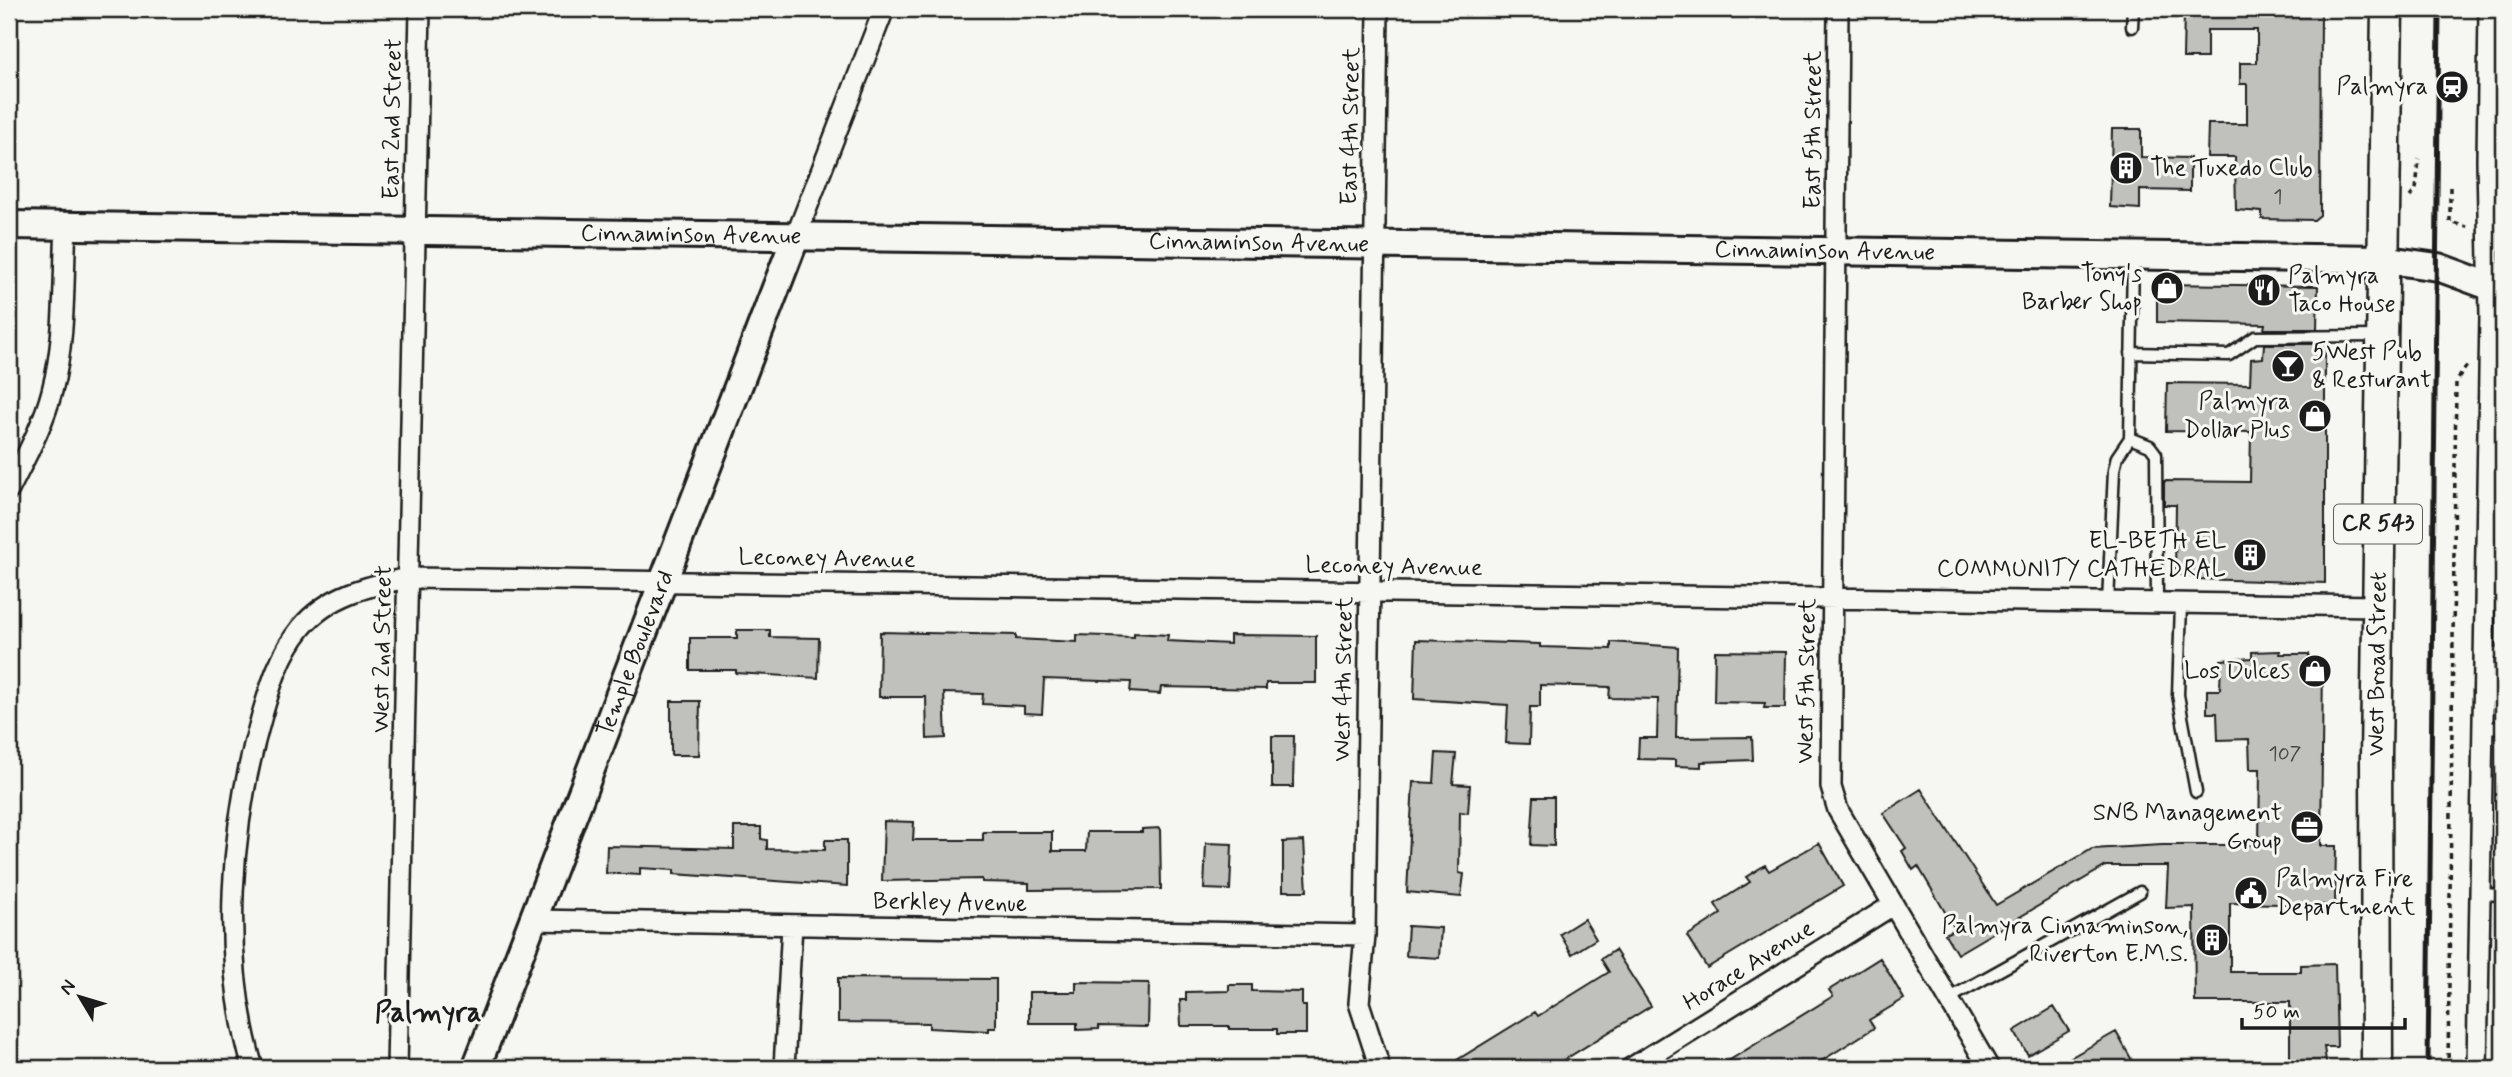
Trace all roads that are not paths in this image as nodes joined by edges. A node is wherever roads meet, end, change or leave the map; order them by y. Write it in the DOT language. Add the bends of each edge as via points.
graph roads {
  1 [pos="420,9"];
  2 [pos="884,9"];
  3 [pos="1378,9"];
  4 [pos="1838,9"];
  5 [pos="2133,9"];
  6 [pos="2387,9"];
  7 [pos="2489,9"];
  8 [pos="2132,27"];
  9 [pos="9,225"];
  10 [pos="66,226"];
  11 [pos="416,231"];
  12 [pos="796,236"];
  13 [pos="1374,245"];
  14 [pos="1837,252"];
  15 [pos="2133,255"];
  16 [pos="2381,259"];
  17 [pos="2497,289"];
  18 [pos="2381,336"];
  19 [pos="2131,353"];
  20 [pos="2130,438"];
  21 [pos="9,490"];
  22 [pos="409,578"];
  23 [pos="663,581"];
  24 [pos="1369,592"];
  25 [pos="1833,598"];
  26 [pos="2108,603"];
  27 [pos="2157,603"];
  28 [pos="2181,604"];
  29 [pos="2377,606"];
  30 [pos="2494,653"];
  31 [pos="2503,727"];
  32 [pos="2483,728"];
  33 [pos="2196,792"];
  34 [pos="2140,892"];
  35 [pos="2480,894"];
  36 [pos="2503,895"];
  37 [pos="1893,905"];
  38 [pos="533,920"];
  39 [pos="792,925"];
  40 [pos="1365,935"];
  41 [pos="1948,999"];
  42 [pos="2373,1066"];
  43 [pos="253,1068"];
  44 [pos="397,1068"];
  45 [pos="476,1068"];
  46 [pos="784,1068"];
  47 [pos="1380,1068"];
  48 [pos="1631,1068"];
  49 [pos="1989,1068"];
  50 [pos="2477,1068"];
  1 -- 11 [label="street, East 2nd Street"];
  2 -- 12 [label="street"];
  3 -- 13 [label="street, East 4th Street"];
  4 -- 14 [label="street, East 5th Street"];
  5 -- 8 [label="lane"];
  6 -- 16 [label="main road, CR 543"];
  7 -- 17 [label="street"];
  9 -- 10 [label="street, Cinnaminson Avenue"];
  10 -- 11 [label="street, Cinnaminson Avenue"];
  10 -- 21 [label="street" via="59,352 52,392"];
  11 -- 12 [label="street, Cinnaminson Avenue"];
  11 -- 22 [label="street, West 2nd Street"];
  12 -- 13 [label="street, Cinnaminson Avenue"];
  12 -- 23 [label="street, Temple Boulevard"];
  13 -- 14 [label="street, Cinnaminson Avenue"];
  13 -- 24 [label="street, West 4th Street"];
  14 -- 15 [label="street, Cinnaminson Avenue"];
  14 -- 25 [label="street, West 5th Street"];
  15 -- 16 [label="street, Cinnaminson Avenue"];
  15 -- 19 [label="lane"];
  16 -- 17 [label="street, Cinnaminson Avenue" via="2438,267"];
  16 -- 18 [label="main road, West Broad Street / CR 543"];
  17 -- 30 [label="street"];
  18 -- 19 [label="lane" via="2255,337 2229,355"];
  18 -- 29 [label="main road, West Broad Street / CR 543"];
  19 -- 20 [label="lane"];
  20 -- 26 [label="lane" via="2114,470"];
  20 -- 27 [label="lane" via="2150,446 2156,454"];
  22 -- 23 [label="street, Leconey Avenue"];
  22 -- 43 [label="street, Leconey Avenue" via="370,585 330,603 301,628 275,668 246,769 234,874 235,964"];
  22 -- 44 [label="street, West 2nd Street"];
  23 -- 24 [label="street, Leconey Avenue"];
  23 -- 38 [label="street, Temple Boulevard"];
  24 -- 25 [label="street, Leconey Avenue"];
  24 -- 40 [label="street, West 4th Street"];
  25 -- 26 [label="street, Leconey Avenue"];
  25 -- 37 [label="street, West 5th Street" via="1831,786 1838,810"];
  26 -- 27 [label="street, Leconey Avenue"];
  27 -- 28 [label="street, Leconey Avenue"];
  28 -- 29 [label="street, Leconey Avenue"];
  28 -- 33 [label="lane" via="2178,695"];
  29 -- 42 [label="main road, West Broad Street / CR 543"];
  30 -- 32 [label="street"];
  31 -- 32 [label="lane"];
  32 -- 35 [label="street"];
  34 -- 41 [label="lane"];
  35 -- 36 [label="lane"];
  35 -- 50 [label="street"];
  37 -- 41 [label="street, West 5th Street"];
  37 -- 48 [label="street, Horace Avenue"];
  38 -- 39 [label="street, Berkley Avenue"];
  38 -- 45 [label="street, Temple Boulevard"];
  39 -- 40 [label="street, Berkley Avenue"];
  39 -- 46 [label="street"];
  40 -- 47 [label="street, West 4th Street" via="1359,1003"];
  41 -- 49 [label="street, West 5th Street"];
}
